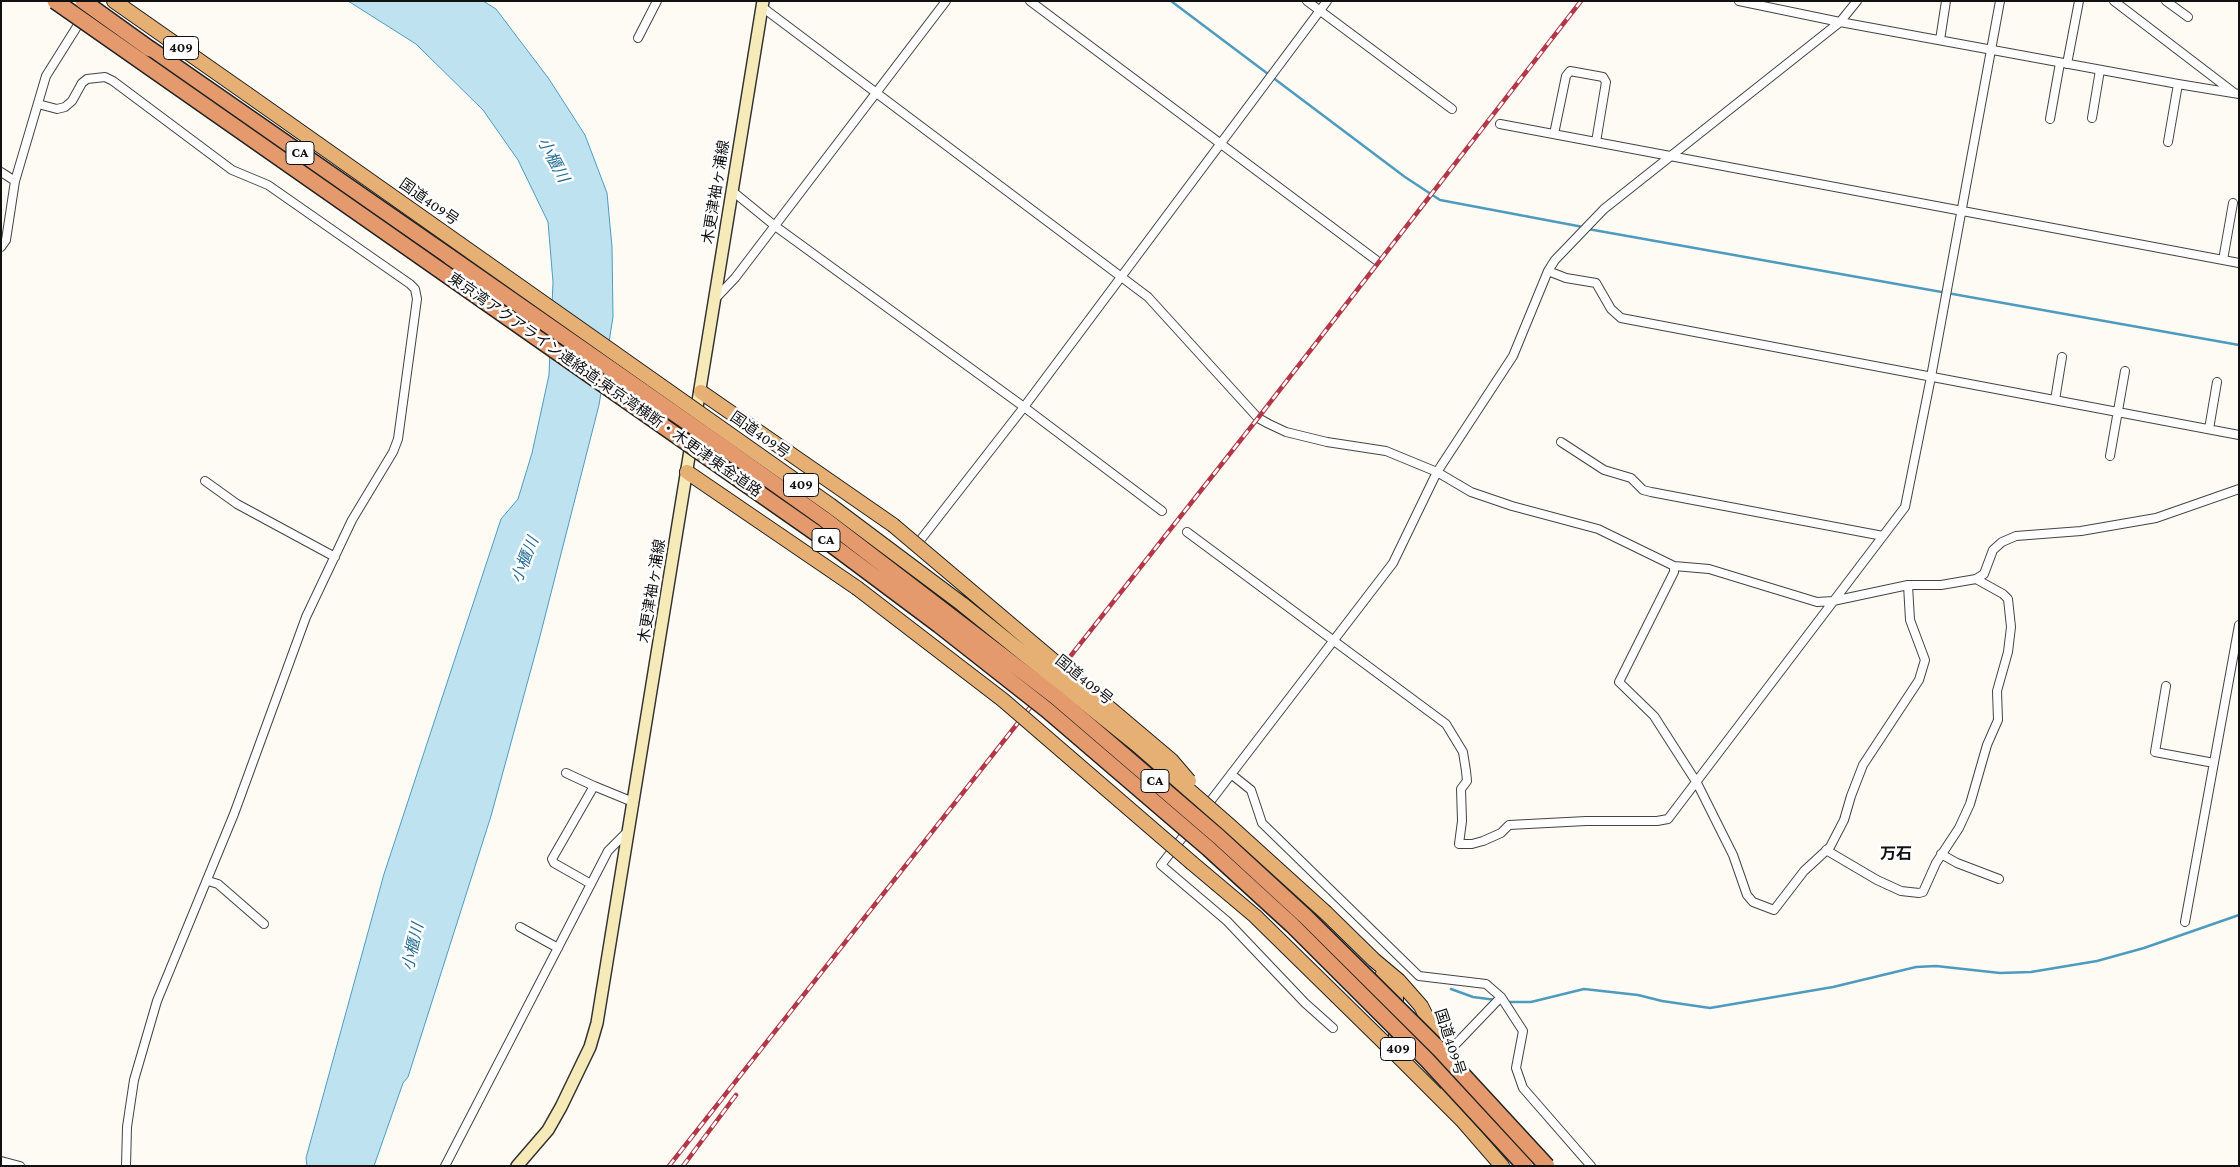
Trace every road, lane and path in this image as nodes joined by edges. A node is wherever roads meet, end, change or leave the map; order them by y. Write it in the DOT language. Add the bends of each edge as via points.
graph roads {
  1 [pos="55,1"];
  2 [pos="83,1"];
  3 [pos="94,1"];
  4 [pos="114,1"];
  5 [pos="657,1"];
  6 [pos="946,1"];
  7 [pos="1030,1"];
  8 [pos="1307,1"];
  9 [pos="1327,1"];
  10 [pos="1739,1"];
  11 [pos="1857,1"];
  12 [pos="2000,1"];
  13 [pos="2079,1"];
  14 [pos="2166,1"];
  15 [pos="1943,2"];
  16 [pos="2116,2"];
  17 [pos="1758,3"];
  18 [pos="762,4"];
  19 [pos="1320,11"];
  20 [pos="2188,17"];
  21 [pos="1840,22"];
  22 [pos="638,38"];
  23 [pos="1940,40"];
  24 [pos="1991,50"];
  25 [pos="2064,63"];
  26 [pos="2100,70"];
  27 [pos="2178,84"];
  28 [pos="876,93"];
  29 [pos="2236,93"];
  30 [pos="38,104"];
  31 [pos="1452,109"];
  32 [pos="2092,118"];
  33 [pos="2050,119"];
  34 [pos="1500,124"];
  35 [pos="1554,134"];
  36 [pos="1596,142"];
  37 [pos="2168,142"];
  38 [pos="1221,143"];
  39 [pos="1670,156"];
  40 [pos="1,172"];
  41 [pos="15,181"];
  42 [pos="731,190"];
  43 [pos="2233,203"];
  44 [pos="1960,210"];
  45 [pos="775,226"];
  46 [pos="1,247"];
  47 [pos="1376,260"];
  48 [pos="2223,260"];
  49 [pos="2239,263"];
  50 [pos="1548,271"];
  51 [pos="1121,276"];
  52 [pos="714,300"];
  53 [pos="2062,357"];
  54 [pos="2125,371"];
  55 [pos="1931,377"];
  56 [pos="2217,382"];
  57 [pos="701,392"];
  58 [pos="2055,400"];
  59 [pos="1024,407"];
  60 [pos="2118,412"];
  61 [pos="2209,429"];
  62 [pos="2239,435"];
  63 [pos="1560,442"];
  64 [pos="2110,456"];
  65 [pos="687,472"];
  66 [pos="1436,472"];
  67 [pos="205,481"];
  68 [pos="2239,489"];
  69 [pos="1162,511"];
  70 [pos="1187,532"];
  71 [pos="1883,536"];
  72 [pos="922,538"];
  73 [pos="335,557"];
  74 [pos="1674,566"];
  75 [pos="1976,579"];
  76 [pos="1908,585"];
  77 [pos="1833,601"];
  78 [pos="2239,625"];
  79 [pos="1333,641"];
  80 [pos="2166,686"];
  81 [pos="2214,763"];
  82 [pos="566,773"];
  83 [pos="1231,774"];
  84 [pos="1696,783"];
  85 [pos="594,786"];
  86 [pos="633,802"];
  87 [pos="1229,824"];
  88 [pos="628,831"];
  89 [pos="1826,850"];
  90 [pos="1942,854"];
  91 [pos="1999,879"];
  92 [pos="208,881"];
  93 [pos="591,884"];
  94 [pos="2185,922"];
  95 [pos="264,924"];
  96 [pos="520,927"];
  97 [pos="558,948"];
  98 [pos="1374,960"];
  99 [pos="1501,997"];
  100 [pos="1333,1028"];
  101 [pos="1436,1046"];
  102 [pos="1406,1064"];
  103 [pos="1462,1120"];
  104 [pos="1,1161"];
  105 [pos="20,1166"];
  106 [pos="126,1166"];
  107 [pos="445,1166"];
  108 [pos="517,1166"];
  109 [pos="1502,1166"];
  110 [pos="1525,1166"];
  111 [pos="1547,1166"];
  112 [pos="1591,1166"];
  1 -- 110 [label="highway, 東京湾アクアライン連絡道;東京湾横断・木更津東金道路 / CA, bridge" via="816,533 1047,710 1209,848 1292,925 1427,1060"];
  2 -- 111 [label="highway, 東京湾アクアライン連絡道;東京湾横断・木更津東金道路 / CA, bridge" via="720,444 824,519 1056,697 1219,837 1306,917 1440,1050"];
  3 -- 30 [label="street" via="46,76"];
  4 -- 87 [label="highway, 国道409号 / 409, bridge" via="838,511 1064,684"];
  5 -- 22 [label="street"];
  6 -- 28 [label="street"];
  7 -- 38 [label="street"];
  8 -- 19 [label="street"];
  9 -- 19 [label="street"];
  10 -- 17 [label="street"];
  11 -- 21 [label="street"];
  12 -- 24 [label="street"];
  13 -- 25 [label="street"];
  14 -- 20 [label="street"];
  15 -- 23 [label="street"];
  16 -- 29 [label="street"];
  17 -- 21 [label="street"];
  18 -- 28 [label="street"];
  18 -- 42 [label="main road, 木更津袖ヶ浦線"];
  19 -- 31 [label="street"];
  19 -- 38 [label="street"];
  21 -- 23 [label="street"];
  21 -- 39 [label="street"];
  23 -- 24 [label="street"];
  24 -- 25 [label="street"];
  24 -- 44 [label="street"];
  25 -- 26 [label="street"];
  25 -- 33 [label="street"];
  26 -- 27 [label="street"];
  26 -- 32 [label="street"];
  27 -- 29 [label="street"];
  27 -- 37 [label="street"];
  28 -- 45 [label="street"];
  28 -- 51 [label="street"];
  30 -- 41 [label="street"];
  30 -- 73 [label="street" via="57,109 65,107 88,79 113,81 232,170 268,185 415,289 417,299 398,439"];
  34 -- 35 [label="street"];
  35 -- 36 [label="street"];
  35 -- 36 [label="street" via="1566,76 1570,71 1603,77 1606,82"];
  36 -- 39 [label="street"];
  38 -- 47 [label="street"];
  38 -- 51 [label="street"];
  39 -- 44 [label="street"];
  39 -- 50 [label="street" via="1604,209 1554,260"];
  40 -- 41 [label="street"];
  41 -- 46 [label="street" via="6,240"];
  42 -- 45 [label="street"];
  42 -- 52 [label="main road, 木更津袖ヶ浦線"];
  43 -- 48 [label="street"];
  44 -- 48 [label="street"];
  44 -- 55 [label="street"];
  45 -- 52 [label="street"];
  45 -- 59 [label="street"];
  48 -- 49 [label="street"];
  50 -- 55 [label="street" via="1596,283 1611,309 1621,318"];
  50 -- 66 [label="street" via="1513,356"];
  51 -- 59 [label="street"];
  51 -- 66 [label="street" via="1148,297 1258,418 1286,432 1386,451"];
  52 -- 57 [label="main road, 木更津袖ヶ浦線"];
  53 -- 58 [label="street"];
  54 -- 60 [label="street"];
  55 -- 58 [label="street"];
  55 -- 71 [label="street" via="1906,502"];
  56 -- 61 [label="street"];
  57 -- 65 [label="main road, 木更津袖ヶ浦線"];
  57 -- 87 [label="highway, bridge" via="893,525 1171,760"];
  58 -- 60 [label="street"];
  59 -- 69 [label="street"];
  59 -- 72 [label="street"];
  60 -- 61 [label="street"];
  60 -- 64 [label="street"];
  61 -- 62 [label="street"];
  63 -- 71 [label="street" via="1604,470 1631,478 1643,490"];
  65 -- 86 [label="main road, 木更津袖ヶ浦線"];
  65 -- 102 [label="highway, bridge" via="857,588 1003,700 1255,916"];
  66 -- 74 [label="street" via="1471,492 1598,529"];
  66 -- 79 [label="street" via="1393,564"];
  67 -- 73 [label="street" via="237,504"];
  68 -- 75 [label="street" via="2156,518 2090,530 2016,536 1993,550 1984,574"];
  70 -- 79 [label="street"];
  71 -- 77 [label="street"];
  73 -- 92 [label="street" via="306,617"];
  74 -- 77 [label="street" via="1708,569 1817,602"];
  74 -- 84 [label="street" via="1674,572 1619,682 1654,716"];
  75 -- 76 [label="street" via="1941,585"];
  75 -- 90 [label="street" via="2008,599 2010,636 1997,692 1998,720 1987,745 1970,804"];
  76 -- 77 [label="street"];
  76 -- 89 [label="street" via="1910,620 1924,660 1923,667 1914,688 1863,765 1844,820"];
  77 -- 84 [label="street"];
  78 -- 81 [label="street"];
  79 -- 83 [label="street"];
  79 -- 84 [label="street" via="1446,724 1463,752 1467,781 1461,788 1459,844 1483,841 1501,833 1509,825 1657,822 1674,813"];
  80 -- 81 [label="street" via="2155,752"];
  81 -- 94 [label="street"];
  82 -- 85 [label="street"];
  83 -- 99 [label="street" via="1251,790 1262,823 1419,976 1486,984"];
  83 -- 100 [label="street" via="1161,865 1228,921 1304,1003"];
  84 -- 89 [label="street" via="1734,855 1747,895 1761,906 1774,910 1804,871"];
  85 -- 86 [label="street"];
  85 -- 93 [label="street" via="552,859"];
  86 -- 88 [label="main road, 木更津袖ヶ浦線"];
  87 -- 98 [label="highway, 国道409号 / 409, bridge"];
  88 -- 93 [label="street" via="608,851"];
  88 -- 108 [label="main road, 木更津袖ヶ浦線" via="597,1023 590,1047 548,1130"];
  89 -- 90 [label="street" via="1877,880 1911,893 1923,892"];
  90 -- 91 [label="street" via="1956,863"];
  92 -- 95 [label="street" via="218,884"];
  92 -- 106 [label="street" via="157,1001 134,1080 127,1127"];
  93 -- 97 [label="street"];
  96 -- 97 [label="street"];
  97 -- 107 [label="street"];
  98 -- 101 [label="highway, 国道409号 / 409" via="1400,981 1421,1006"];
  98 -- 102 [label="highway, 国道409号 / 409" via="1393,987 1396,1039"];
  99 -- 101 [label="street" via="1453,1047"];
  99 -- 112 [label="street" via="1523,1031 1516,1068 1523,1088"];
  101 -- 103 [label="highway, 国道409号 / 409" via="1451,1098"];
  102 -- 103 [label="highway, 国道409号 / 409"];
  103 -- 109 [label="highway, 国道409号 / 409"];
  104 -- 105 [label="street"];
}
